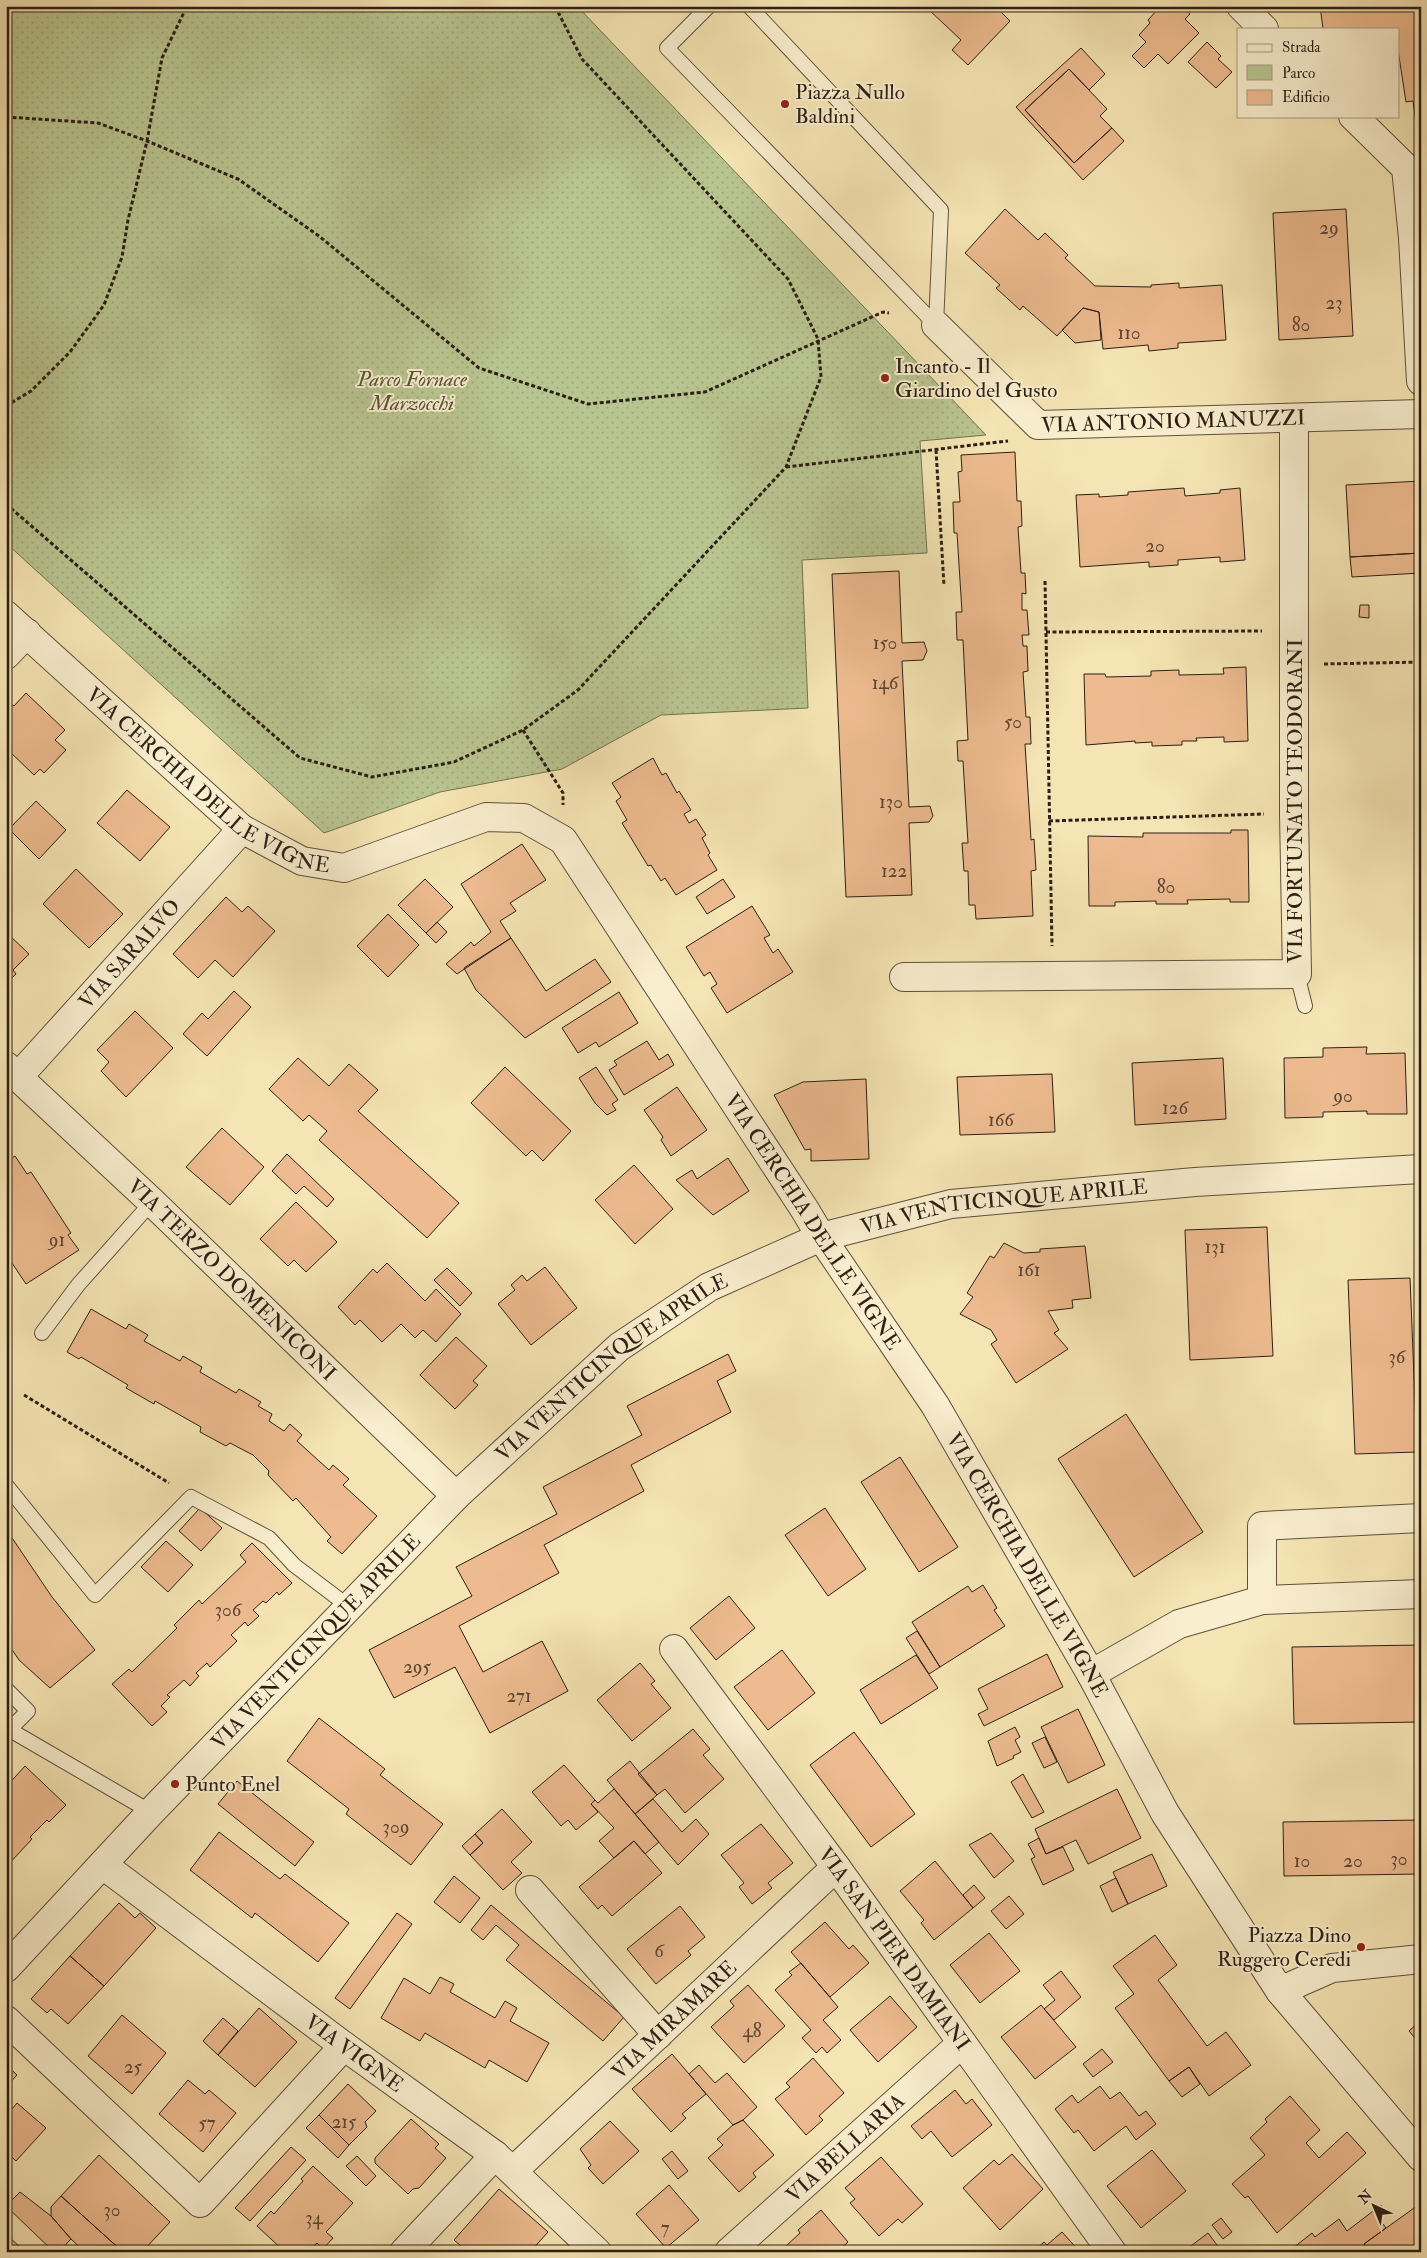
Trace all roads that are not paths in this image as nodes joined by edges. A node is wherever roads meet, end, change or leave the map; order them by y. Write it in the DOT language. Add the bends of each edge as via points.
graph roads {
  1 [pos="709,6"];
  2 [pos="749,6"];
  3 [pos="1241,6"];
  4 [pos="1263,28"];
  5 [pos="1355,118"];
  6 [pos="936,325"];
  7 [pos="1421,381"];
  8 [pos="1421,414"];
  9 [pos="1294,418"];
  10 [pos="6,615"];
  11 [pos="27,633"];
  12 [pos="6,656"];
  13 [pos="242,830"];
  14 [pos="1297,974"];
  15 [pos="904,977"];
  16 [pos="1305,1006"];
  17 [pos="12,1072"];
  18 [pos="1421,1169"];
  19 [pos="152,1202"];
  20 [pos="821,1237"];
  21 [pos="42,1333"];
  22 [pos="6,1485"];
  23 [pos="456,1496"];
  24 [pos="1421,1518"];
  25 [pos="1421,1594"];
  26 [pos="1262,1600"];
  27 [pos="348,1606"];
  28 [pos="674,1649"];
  29 [pos="1091,1674"];
  30 [pos="6,1689"];
  31 [pos="8,1731"];
  32 [pos="151,1812"];
  33 [pos="103,1865"];
  34 [pos="836,1867"];
  35 [pos="530,1890"];
  36 [pos="1421,1959"];
  37 [pos="6,1968"];
  38 [pos="1280,1992"];
  39 [pos="6,2020"];
  40 [pos="658,2035"];
  41 [pos="962,2043"];
  42 [pos="344,2046"];
  43 [pos="1421,2157"];
  44 [pos="504,2163"];
  45 [pos="404,2252"];
  46 [pos="597,2252"];
  47 [pos="729,2252"];
  48 [pos="1112,2252"];
  1 -- 6 [label="lane" via="667,48"];
  2 -- 6 [label="lane" via="941,210"];
  3 -- 4 [label="street"];
  5 -- 7 [label="street" via="1406,168"];
  6 -- 9 [label="street, VIA ANTONIO MANUZZI" via="1038,425"];
  8 -- 9 [label="street, VIA ANTONIO MANUZZI"];
  9 -- 14 [label="street, VIA FORTUNATO TEODORANI"];
  10 -- 11 [label="street, VIA CERCHIA DELLE VIGNE"];
  11 -- 12 [label="street"];
  11 -- 13 [label="street, VIA CERCHIA DELLE VIGNE"];
  13 -- 17 [label="street, VIA SARALVO"];
  13 -- 20 [label="street, VIA CERCHIA DELLE VIGNE" via="302,861 344,868 486,817 524,818 563,840"];
  14 -- 15 [label="street, VIA FORTUNATO TEODORANI"];
  14 -- 16 [label="lane"];
  17 -- 19 [label="street, VIA TERZO DOMENICONI"];
  18 -- 20 [label="street, VIA VENTICINQUE APRILE" via="1195,1182 951,1204"];
  19 -- 21 [label="lane" via="78,1285"];
  19 -- 23 [label="street, VIA TERZO DOMENICONI"];
  20 -- 23 [label="street, VIA VENTICINQUE APRILE" via="709,1287 619,1347"];
  20 -- 29 [label="street, VIA CERCHIA DELLE VIGNE" via="935,1405"];
  22 -- 27 [label="lane" via="95,1595 191,1497 270,1538 294,1565"];
  23 -- 27 [label="street, VIA VENTICINQUE APRILE"];
  24 -- 26 [label="street" via="1262,1526"];
  25 -- 26 [label="street"];
  26 -- 29 [label="street" via="1179,1624"];
  27 -- 32 [label="street, VIA VENTICINQUE APRILE"];
  28 -- 34 [label="street, VIA SAN PIER DAMIANI"];
  29 -- 38 [label="street, VIA CERCHIA DELLE VIGNE" via="1165,1812"];
  30 -- 31 [label="lane" via="28,1710"];
  31 -- 32 [label="lane"];
  32 -- 33 [label="street, VIA VENTICINQUE APRILE"];
  33 -- 37 [label="street, VIA VENTICINQUE APRILE"];
  33 -- 42 [label="street, VIA VIGNE"];
  34 -- 40 [label="street, VIA MIRAMARE"];
  34 -- 41 [label="street, VIA SAN PIER DAMIANI"];
  35 -- 40 [label="street"];
  36 -- 38 [label="street" via="1332,1968"];
  38 -- 43 [label="street, VIA CERCHIA DELLE VIGNE"];
  39 -- 42 [label="street" via="200,2203"];
  40 -- 44 [label="street, VIA MIRAMARE"];
  41 -- 47 [label="street, VIA BELLARIA"];
  41 -- 48 [label="street, VIA SAN PIER DAMIANI"];
  42 -- 44 [label="street, VIA VIGNE"];
  44 -- 45 [label="street, VIA MIRAMARE"];
  44 -- 46 [label="street, VIA VIGNE"];
}
